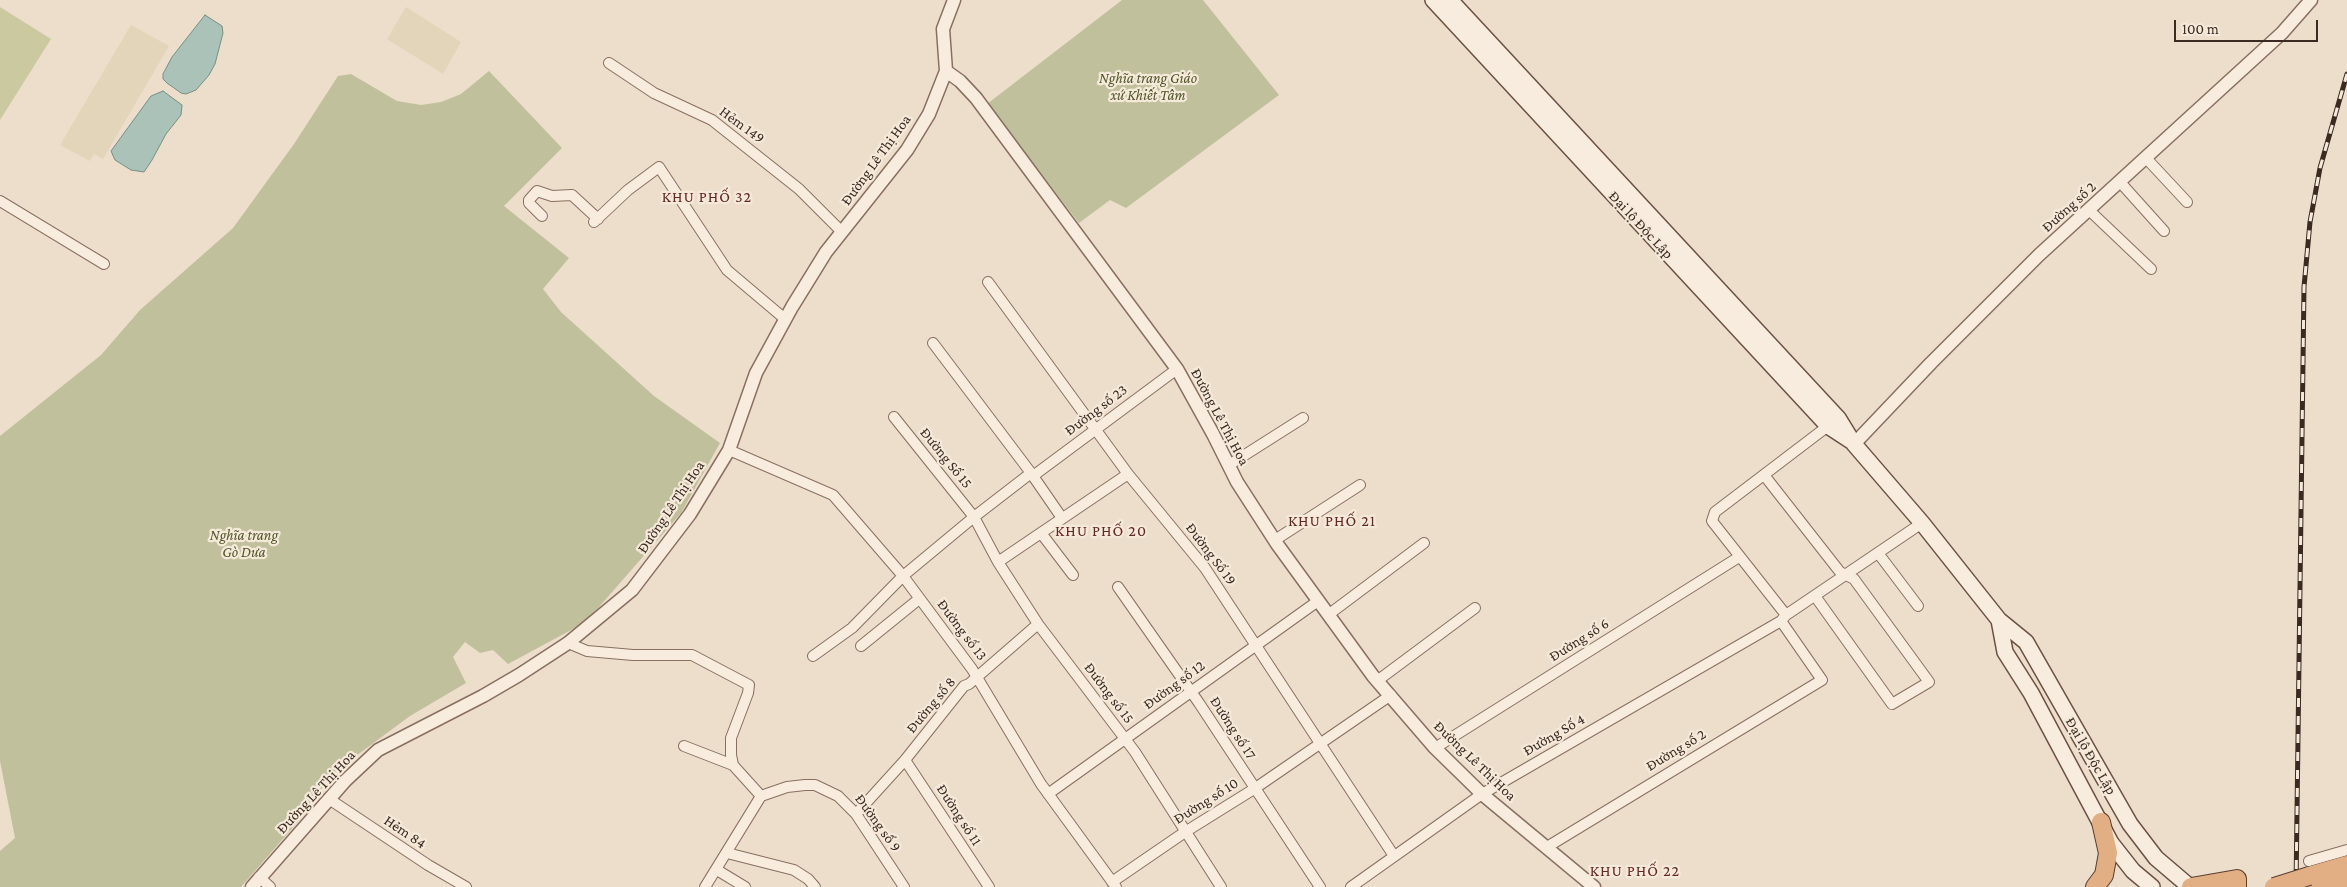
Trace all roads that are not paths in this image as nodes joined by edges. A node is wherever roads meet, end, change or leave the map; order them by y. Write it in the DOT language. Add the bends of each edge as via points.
graph roads {
  1 [pos="954,0"];
  2 [pos="1433,0"];
  3 [pos="1450,0"];
  4 [pos="2311,0"];
  5 [pos="609,63"];
  6 [pos="946,71"];
  7 [pos="2146,158"];
  8 [pos="2120,182"];
  9 [pos="0,201"];
  10 [pos="2187,202"];
  11 [pos="2090,211"];
  12 [pos="542,216"];
  13 [pos="2164,231"];
  14 [pos="842,232"];
  15 [pos="104,264"];
  16 [pos="2151,269"];
  17 [pos="988,282"];
  18 [pos="786,319"];
  19 [pos="933,343"];
  20 [pos="1176,369"];
  21 [pos="894,417"];
  22 [pos="1304,418"];
  23 [pos="1828,426"];
  24 [pos="1094,430"];
  25 [pos="1854,444"];
  26 [pos="729,450"];
  27 [pos="1229,465"];
  28 [pos="1128,474"];
  29 [pos="1032,475"];
  30 [pos="1764,475"];
  31 [pos="1360,485"];
  32 [pos="974,517"];
  33 [pos="1062,518"];
  34 [pos="1922,523"];
  35 [pos="1041,533"];
  36 [pos="1275,540"];
  37 [pos="1424,543"];
  38 [pos="1878,553"];
  39 [pos="1739,557"];
  40 [pos="998,562"];
  41 [pos="1073,575"];
  42 [pos="1847,575"];
  43 [pos="903,576"];
  44 [pos="1118,587"];
  45 [pos="1815,596"];
  46 [pos="920,599"];
  47 [pos="1318,601"];
  48 [pos="1918,606"];
  49 [pos="1475,608"];
  50 [pos="1328,615"];
  51 [pos="1784,618"];
  52 [pos="1999,620"];
  53 [pos="1038,624"];
  54 [pos="568,643"];
  55 [pos="861,646"];
  56 [pos="1256,646"];
  57 [pos="814,656"];
  58 [pos="976,675"];
  59 [pos="1377,681"];
  60 [pos="1191,692"];
  61 [pos="1391,695"];
  62 [pos="1125,739"];
  63 [pos="1320,744"];
  64 [pos="684,746"];
  65 [pos="1435,748"];
  66 [pos="905,760"];
  67 [pos="734,765"];
  68 [pos="1254,789"];
  69 [pos="1048,794"];
  70 [pos="1482,794"];
  71 [pos="761,796"];
  72 [pos="329,799"];
  73 [pos="856,814"];
  74 [pos="2100,822"];
  75 [pos="1185,832"];
  76 [pos="1547,847"];
  77 [pos="2347,850"];
  78 [pos="727,853"];
  79 [pos="1394,856"];
  80 [pos="2347,865"];
  81 [pos="716,870"];
  82 [pos="2312,875"];
  83 [pos="2347,878"];
  84 [pos="256,882"];
  85 [pos="2216,884"];
  86 [pos="1114,885"];
  87 [pos="270,887"];
  88 [pos="466,887"];
  89 [pos="705,887"];
  90 [pos="745,887"];
  91 [pos="815,887"];
  92 [pos="904,887"];
  93 [pos="989,887"];
  94 [pos="1221,887"];
  95 [pos="1320,887"];
  96 [pos="1351,887"];
  97 [pos="1594,887"];
  98 [pos="2095,887"];
  99 [pos="2152,887"];
  100 [pos="2190,887"];
  101 [pos="2238,887"];
  102 [pos="2274,887"];
  1 -- 6 [label="street" via="943,29"];
  2 -- 23 [label="main road, Đại lộ Độc Lập"];
  3 -- 25 [label="main road, Đại lộ Độc Lập" via="1838,418"];
  4 -- 7 [label="street, Đường số 2" via="2282,33"];
  5 -- 14 [label="street, Hẻm 149" via="654,93 712,120 793,184"];
  6 -- 14 [label="street, Đường Lê Thị Hoa" via="935,103 907,150"];
  6 -- 20 [label="street, Đường Lê Thị Hoa" via="976,98"];
  7 -- 8 [label="street, Đường số 2"];
  7 -- 10 [label="street"];
  8 -- 11 [label="street, Đường số 2"];
  8 -- 13 [label="street"];
  9 -- 15 [label="street"];
  11 -- 16 [label="street"];
  11 -- 25 [label="street, Đường số 2" via="2039,255"];
  12 -- 18 [label="street" via="528,200 537,191 552,196 572,195 596,220 659,167 727,270"];
  14 -- 18 [label="street, Đường Lê Thị Hoa" via="826,252"];
  17 -- 24 [label="street, Đường Số 19"];
  18 -- 26 [label="street, Đường Lê Thị Hoa" via="756,373"];
  19 -- 29 [label="street"];
  20 -- 24 [label="street, Đường số 23"];
  20 -- 27 [label="street, Đường Lê Thị Hoa"];
  21 -- 32 [label="street, Đường Số 15"];
  22 -- 27 [label="street"];
  23 -- 25 [label="main road, Đại lộ Độc Lập"];
  23 -- 30 [label="street"];
  24 -- 28 [label="street, Đường Số 19"];
  24 -- 29 [label="street, Đường số 23"];
  25 -- 34 [label="main road, Đại lộ Độc Lập"];
  26 -- 43 [label="street, Đường số 13" via="833,495"];
  26 -- 54 [label="street, Đường Lê Thị Hoa" via="690,514 632,590"];
  27 -- 36 [label="street, Đường Lê Thị Hoa" via="1236,482"];
  28 -- 33 [label="street"];
  28 -- 56 [label="street, Đường Số 19" via="1205,568"];
  29 -- 32 [label="street, Đường số 23"];
  29 -- 33 [label="street"];
  30 -- 39 [label="street" via="1715,512 1712,521"];
  30 -- 42 [label="street" via="1840,572"];
  31 -- 36 [label="street"];
  32 -- 40 [label="street, Đường số 15"];
  32 -- 43 [label="street, Đường số 23"];
  33 -- 35 [label="street"];
  34 -- 38 [label="street, Đường Số 4"];
  34 -- 52 [label="main road, Đại lộ Độc Lập"];
  35 -- 40 [label="street"];
  35 -- 41 [label="street"];
  36 -- 47 [label="street, Đường Lê Thị Hoa"];
  37 -- 50 [label="street"];
  38 -- 42 [label="street, Đường Số 4"];
  38 -- 48 [label="street"];
  39 -- 51 [label="street"];
  39 -- 65 [label="street, Đường số 6"];
  40 -- 53 [label="street, Đường số 15"];
  42 -- 45 [label="street, Đường Số 4"];
  42 -- 45 [label="street" via="1854,579 1928,682 1892,704"];
  43 -- 46 [label="street, Đường số 13"];
  43 -- 57 [label="street, Đường số 23" via="852,628"];
  44 -- 60 [label="street, Đường số 17"];
  45 -- 51 [label="street, Đường Số 4"];
  46 -- 55 [label="street"];
  46 -- 58 [label="street, Đường số 13"];
  47 -- 50 [label="street, Đường Lê Thị Hoa"];
  47 -- 56 [label="street, Đường số 12"];
  49 -- 59 [label="street"];
  50 -- 59 [label="street, Đường Lê Thị Hoa"];
  51 -- 70 [label="street, Đường Số 4"];
  51 -- 76 [label="street, Đường số 2" via="1822,680"];
  52 -- 74 [label="main road, Đại lộ Độc Lập" via="2005,652"];
  52 -- 100 [label="main road, Đại lộ Độc Lập" via="2026,642 2137,835 2156,858"];
  53 -- 58 [label="street, Đường số 8"];
  53 -- 62 [label="street, Đường số 15"];
  54 -- 67 [label="street" via="587,651 692,655 749,685 732,738"];
  54 -- 72 [label="street, Đường Lê Thị Hoa" via="484,696 378,750"];
  56 -- 60 [label="street, Đường số 12"];
  56 -- 63 [label="street, Đường Số 19"];
  58 -- 66 [label="street, Đường số 8"];
  58 -- 69 [label="street, Đường số 13"];
  59 -- 61 [label="street, Đường Lê Thị Hoa"];
  60 -- 62 [label="street, Đường số 12"];
  60 -- 68 [label="street, Đường số 17"];
  61 -- 63 [label="street, Đường số 10"];
  61 -- 65 [label="street, Đường Lê Thị Hoa"];
  62 -- 69 [label="street, Đường số 12"];
  62 -- 75 [label="street, Đường số 15"];
  63 -- 68 [label="street, Đường số 10"];
  63 -- 79 [label="street, Đường Số 19"];
  64 -- 67 [label="street"];
  65 -- 70 [label="street, Đường Lê Thị Hoa"];
  66 -- 73 [label="street, Đường số 8"];
  66 -- 93 [label="street, Đường số 11"];
  67 -- 71 [label="street"];
  68 -- 75 [label="street, Đường số 10"];
  68 -- 95 [label="street, Đường số 17"];
  69 -- 86 [label="street, Đường số 13"];
  70 -- 76 [label="street, Đường Lê Thị Hoa"];
  70 -- 79 [label="street, Đường Số 4"];
  71 -- 73 [label="street, Đường số 9" via="787,787 815,785 838,796"];
  71 -- 78 [label="street"];
  72 -- 84 [label="street, Đường Lê Thị Hoa"];
  72 -- 88 [label="street, Hẻm 84"];
  73 -- 92 [label="street, Đường số 9"];
  74 -- 98 [label="highway" via="2108,853 2104,875"];
  74 -- 99 [label="main road, Đại lộ Độc Lập" via="2125,862"];
  75 -- 86 [label="street, Đường số 10"];
  75 -- 94 [label="street, Đường số 15"];
  76 -- 97 [label="street, Đường Lê Thị Hoa"];
  77 -- 82 [label="street"];
  78 -- 81 [label="street"];
  78 -- 91 [label="street" via="794,870"];
  79 -- 96 [label="street, Đường Số 4"];
  80 -- 82 [label="highway"];
  81 -- 89 [label="street"];
  81 -- 90 [label="street"];
  82 -- 83 [label="highway"];
  82 -- 102 [label="highway, bridge"];
  84 -- 87 [label="street"];
  85 -- 100 [label="highway"];
  85 -- 101 [label="highway" via="2236,879"];
}
